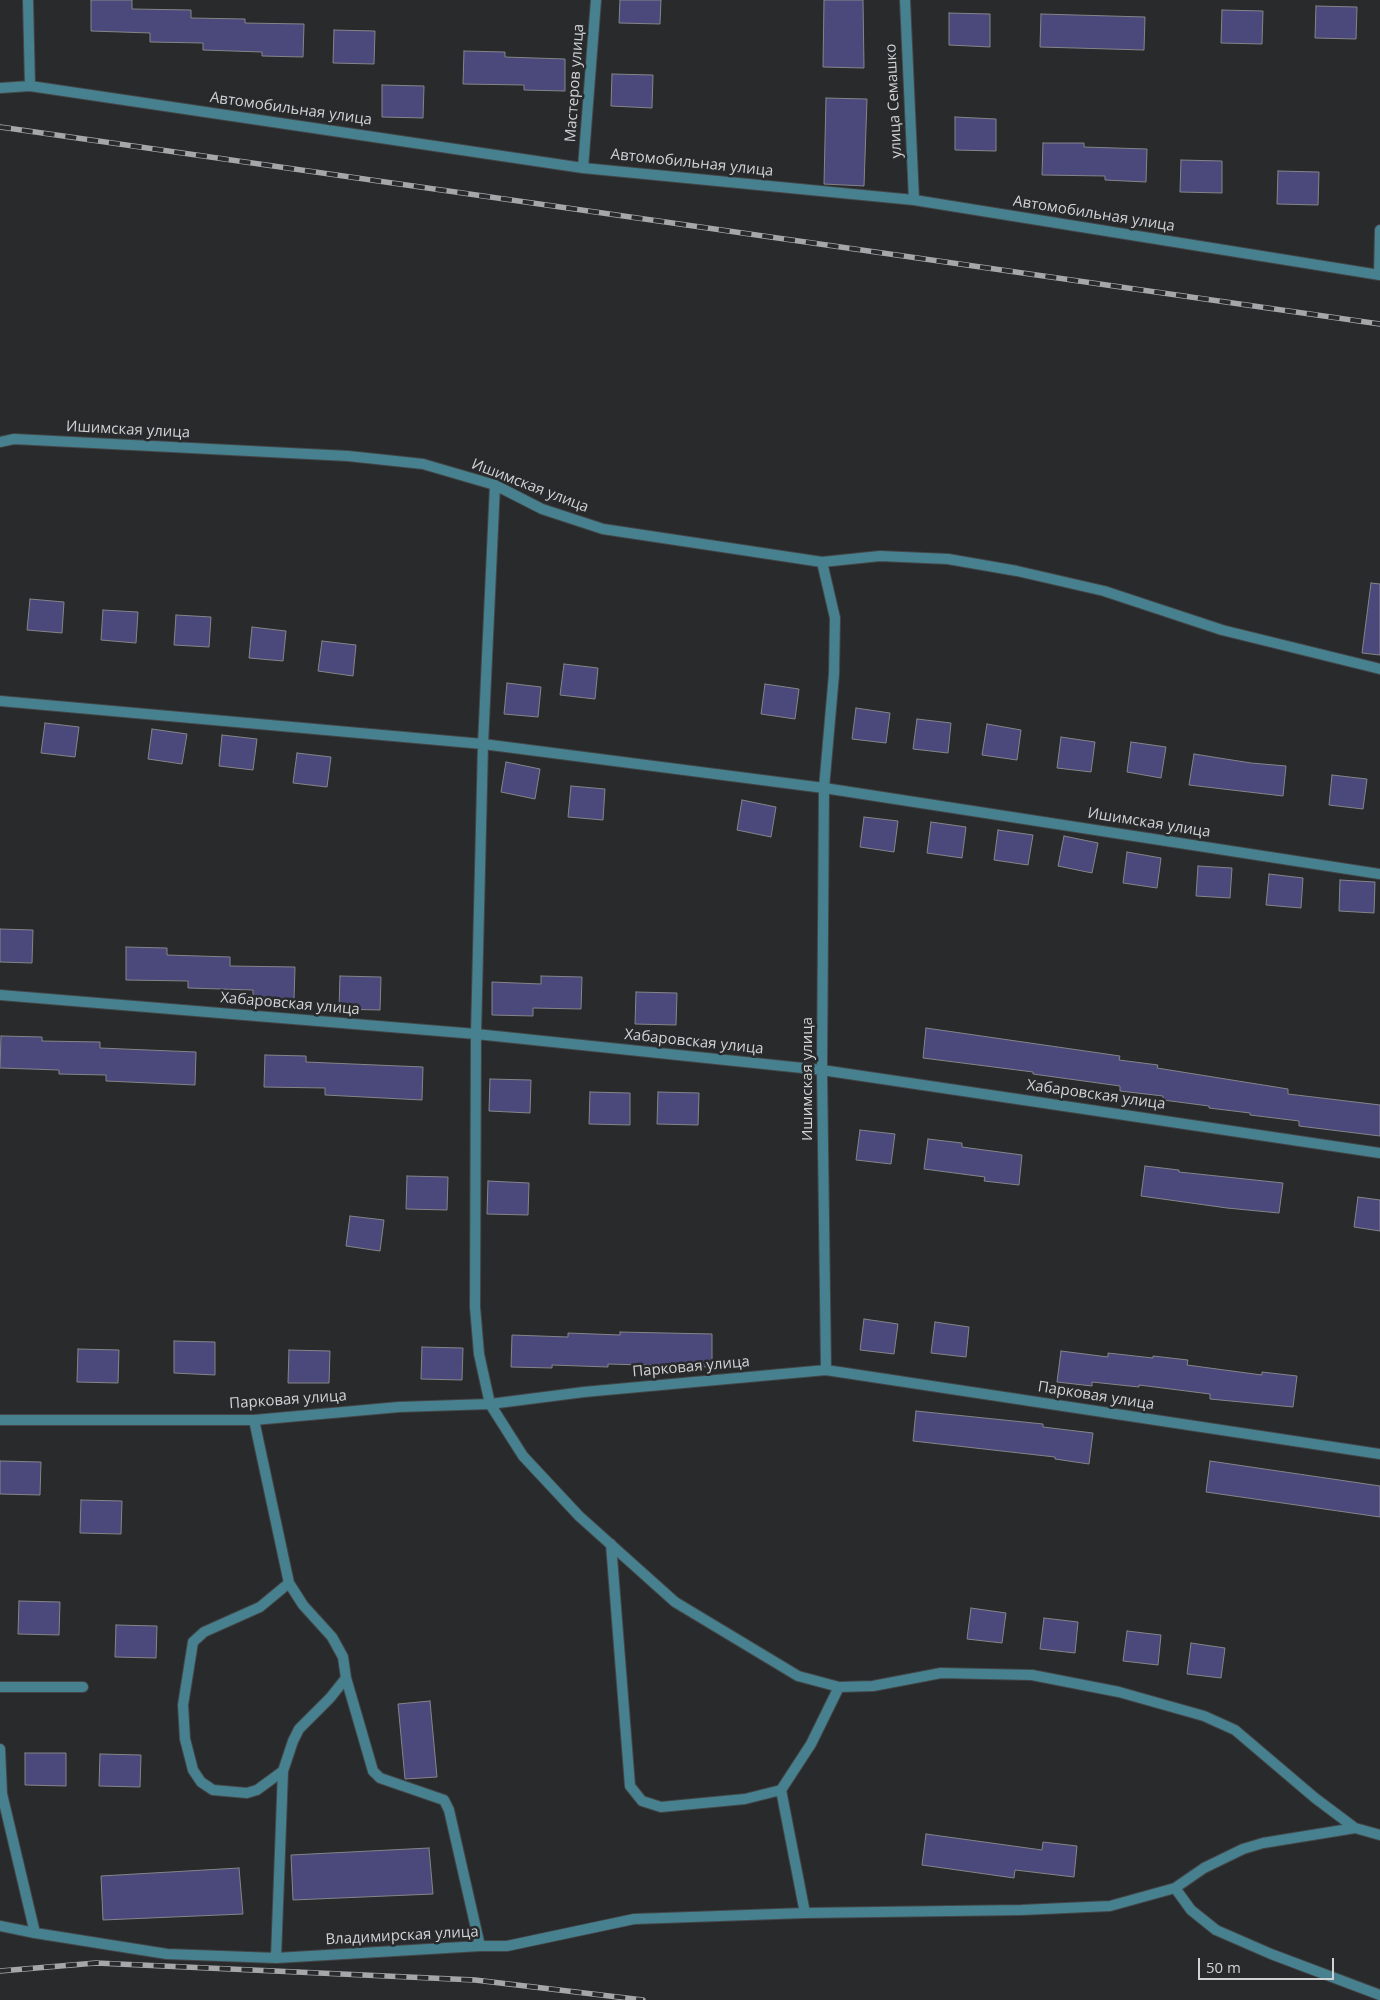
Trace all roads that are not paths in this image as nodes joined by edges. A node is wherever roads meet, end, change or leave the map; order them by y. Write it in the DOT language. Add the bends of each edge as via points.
graph roads {
  1 [pos="28,0"];
  2 [pos="596,0"];
  3 [pos="905,0"];
  4 [pos="30,86"];
  5 [pos="0,88"];
  6 [pos="583,168"];
  7 [pos="914,200"];
  8 [pos="1380,230"];
  9 [pos="1379,275"];
  10 [pos="0,442"];
  11 [pos="495,485"];
  12 [pos="822,562"];
  13 [pos="1380,669"];
  14 [pos="0,700"];
  15 [pos="484,744"];
  16 [pos="824,788"];
  17 [pos="1380,874"];
  18 [pos="0,995"];
  19 [pos="476,1034"];
  20 [pos="822,1070"];
  21 [pos="1380,1152"];
  22 [pos="826,1370"];
  23 [pos="490,1404"];
  24 [pos="0,1420"];
  25 [pos="254,1420"];
  26 [pos="1380,1454"];
  27 [pos="611,1544"];
  28 [pos="289,1583"];
  29 [pos="346,1678"];
  30 [pos="84,1687"];
  31 [pos="839,1687"];
  32 [pos="0,1688"];
  33 [pos="0,1749"];
  34 [pos="283,1771"];
  35 [pos="781,1790"];
  36 [pos="1355,1828"];
  37 [pos="1380,1835"];
  38 [pos="1175,1888"];
  39 [pos="806,1913"];
  40 [pos="0,1926"];
  41 [pos="35,1933"];
  42 [pos="480,1946"];
  43 [pos="276,1958"];
  44 [pos="1380,1995"];
  1 -- 4 [label="street"];
  2 -- 6 [label="street, Мастеров улица"];
  3 -- 7 [label="street, улица Семашко"];
  4 -- 5 [label="street, Автомобильная улица"];
  4 -- 6 [label="street, Автомобильная улица"];
  6 -- 7 [label="street, Автомобильная улица"];
  7 -- 9 [label="street, Автомобильная улица"];
  8 -- 9 [label="street"];
  10 -- 11 [label="street, Ишимская улица" via="14,439 348,456 423,464"];
  11 -- 12 [label="street, Ишимская улица" via="542,509 603,529"];
  11 -- 15 [label="street"];
  12 -- 13 [label="street" via="880,556 938,558 1017,571 1104,591 1222,630"];
  12 -- 16 [label="street, Ишимская улица" via="835,618 834,674"];
  14 -- 15 [label="street, Ишимская улица"];
  15 -- 16 [label="street, Ишимская улица"];
  15 -- 19 [label="street"];
  16 -- 17 [label="street, Ишимская улица"];
  16 -- 20 [label="street, Ишимская улица"];
  18 -- 19 [label="street, Хабаровская улица"];
  19 -- 20 [label="street, Хабаровская улица"];
  19 -- 23 [label="street" via="475,1307"];
  20 -- 21 [label="street, Хабаровская улица"];
  20 -- 22 [label="street, Ишимская улица"];
  22 -- 23 [label="street, Парковая улица"];
  22 -- 26 [label="street, Парковая улица"];
  23 -- 25 [label="street, Парковая улица" via="398,1407"];
  23 -- 27 [label="street" via="523,1456 579,1516"];
  24 -- 25 [label="street, Парковая улица"];
  25 -- 28 [label="street"];
  27 -- 31 [label="street" via="675,1602 798,1676"];
  27 -- 35 [label="street" via="630,1786 642,1800 662,1808 745,1799"];
  28 -- 29 [label="street" via="302,1605 332,1637 343,1657"];
  28 -- 34 [label="street" via="260,1607 204,1632 193,1642 183,1705 185,1738 193,1770 201,1782 213,1790 246,1793 257,1790"];
  29 -- 34 [label="street" via="299,1729"];
  29 -- 42 [label="street" via="373,1770 380,1778 444,1800"];
  30 -- 32 [label="street"];
  31 -- 35 [label="street" via="811,1744"];
  31 -- 36 [label="street" via="873,1686 941,1673 965,1673 1032,1675 1119,1692 1204,1716 1236,1730"];
  33 -- 41 [label="street" via="2,1794"];
  34 -- 43 [label="street"];
  35 -- 39 [label="street"];
  36 -- 37 [label="street"];
  36 -- 38 [label="street, Владимирская улица" via="1243,1849 1204,1868"];
  38 -- 39 [label="street, Владимирская улица" via="1110,1906"];
  38 -- 44 [label="street" via="1191,1910 1216,1930"];
  39 -- 42 [label="street, Владимирская улица" via="634,1919 507,1946"];
  40 -- 41 [label="street, Владимирская улица"];
  41 -- 43 [label="street, Владимирская улица" via="167,1954"];
  42 -- 43 [label="street, Владимирская улица"];
}
